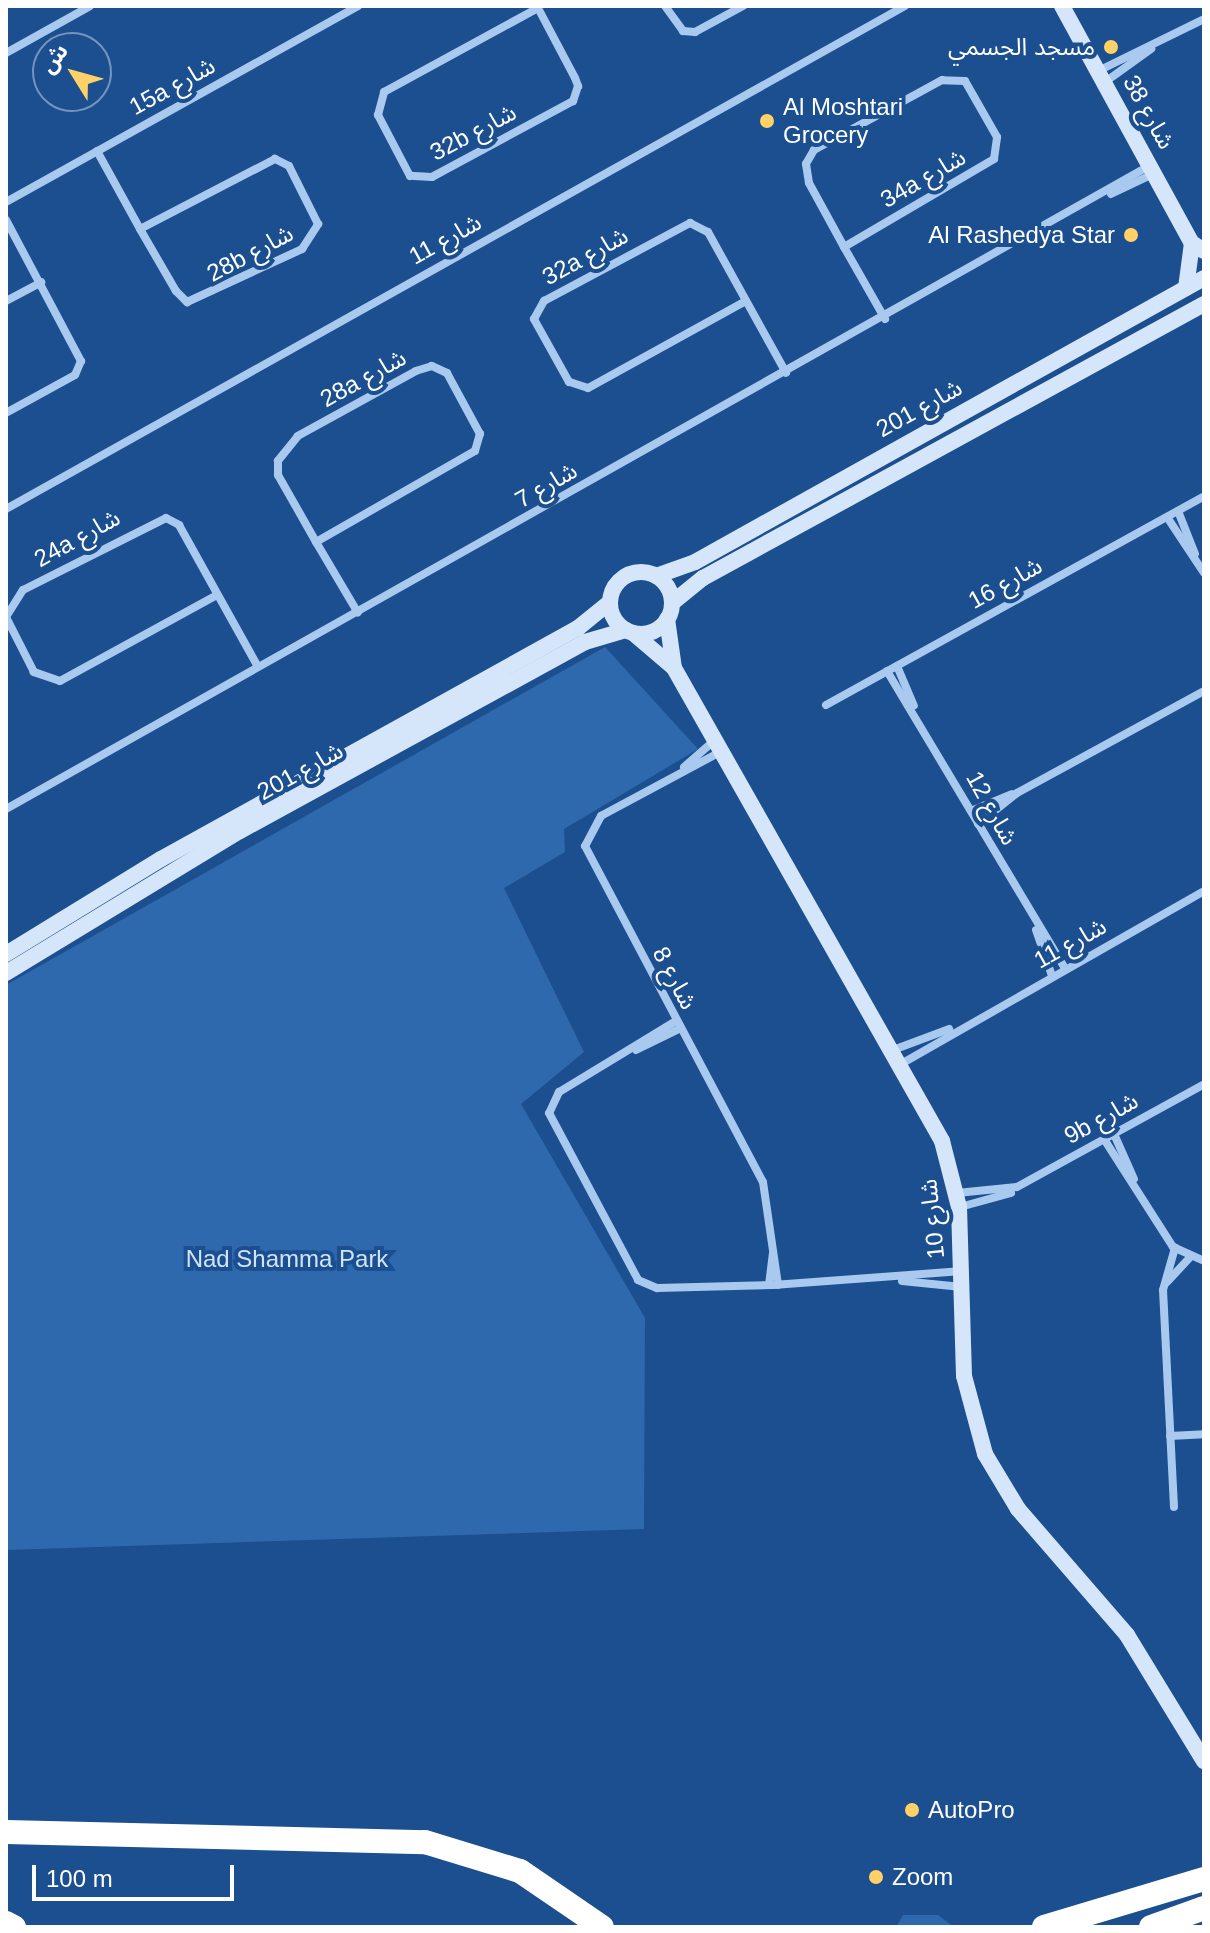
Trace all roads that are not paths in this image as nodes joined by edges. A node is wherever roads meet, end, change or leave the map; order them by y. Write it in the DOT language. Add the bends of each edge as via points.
graph roads {
  1 [pos="90,6"];
  2 [pos="358,6"];
  3 [pos="665,6"];
  4 [pos="743,6"];
  5 [pos="905,6"];
  6 [pos="1062,6"];
  7 [pos="538,7"];
  8 [pos="1204,19"];
  9 [pos="6,53"];
  10 [pos="1102,77"];
  11 [pos="97,151"];
  12 [pos="1153,169"];
  13 [pos="6,202"];
  14 [pos="6,220"];
  15 [pos="140,229"];
  16 [pos="844,247"];
  17 [pos="1198,247"];
  18 [pos="1204,278"];
  19 [pos="41,282"];
  20 [pos="1186,288"];
  21 [pos="6,301"];
  22 [pos="744,302"];
  23 [pos="1204,304"];
  24 [pos="885,319"];
  25 [pos="786,373"];
  26 [pos="6,413"];
  27 [pos="1204,496"];
  28 [pos="6,509"];
  29 [pos="1178,511"];
  30 [pos="1167,517"];
  31 [pos="316,542"];
  32 [pos="1196,558"];
  33 [pos="1204,573"];
  34 [pos="656,576"];
  35 [pos="217,595"];
  36 [pos="610,602"];
  37 [pos="669,611"];
  38 [pos="358,613"];
  39 [pos="630,631"];
  40 [pos="897,666"];
  41 [pos="258,667"];
  42 [pos="674,668"];
  43 [pos="887,671"];
  44 [pos="1204,691"];
  45 [pos="826,705"];
  46 [pos="915,710"];
  47 [pos="718,745"];
  48 [pos="1017,793"];
  49 [pos="6,809"];
  50 [pos="971,811"];
  51 [pos="978,824"];
  52 [pos="1204,891"];
  53 [pos="1035,925"];
  54 [pos="6,954"];
  55 [pos="1065,968"];
  56 [pos="6,973"];
  57 [pos="1052,976"];
  58 [pos="678,1025"];
  59 [pos="954,1028"];
  60 [pos="897,1057"];
  61 [pos="1204,1084"];
  62 [pos="1114,1134"];
  63 [pos="1104,1139"];
  64 [pos="1135,1184"];
  65 [pos="1017,1187"];
  66 [pos="958,1200"];
  67 [pos="1175,1248"];
  68 [pos="1189,1258"];
  69 [pos="1204,1261"];
  70 [pos="962,1279"];
  71 [pos="897,1280"];
  72 [pos="773,1285"];
  73 [pos="1163,1290"];
  74 [pos="1204,1434"];
  75 [pos="1170,1436"];
  76 [pos="1174,1507"];
  77 [pos="1204,1761"];
  78 [pos="6,1832"];
  79 [pos="1204,1879"];
  80 [pos="1204,1908"];
  81 [pos="6,1923"];
  82 [pos="14,1927"];
  83 [pos="602,1927"];
  84 [pos="1044,1927"];
  85 [pos="1151,1927"];
  1 -- 9 [label="street"];
  2 -- 11 [label="street, 15a شارع"];
  3 -- 4 [label="street" via="676,24 695,32"];
  5 -- 28 [label="street, شارع 11"];
  6 -- 10 [label="street, شارع 38"];
  7 -- 7 [label="street, 32b شارع" via="384,92 378,115 410,176 432,177 573,101 578,86"];
  8 -- 10 [label="street"];
  10 -- 12 [label="street, شارع 38"];
  11 -- 13 [label="street, 15a شارع"];
  11 -- 15 [label="street, 28b شارع"];
  12 -- 17 [label="street, شارع 38"];
  12 -- 24 [label="street, شارع 7"];
  14 -- 19 [label="street"];
  15 -- 15 [label="street, 28b شارع" via="180,298 196,303 312,243 318,224 289,166 275,159"];
  16 -- 16 [label="street, 34a شارع" via="809,183 809,156 942,80 965,81 997,137 994,159"];
  16 -- 24 [label="street, 34a شارع"];
  17 -- 20 [label="street, شارع 38"];
  18 -- 20 [label="street, شارع 201"];
  19 -- 21 [label="street"];
  19 -- 26 [label="street" via="81,361 75,375"];
  20 -- 34 [label="street, شارع 201" via="695,562"];
  22 -- 22 [label="street, 32a شارع" via="708,232 690,223 544,301 534,319 569,382 588,388"];
  22 -- 25 [label="street, 32a شارع"];
  23 -- 37 [label="street, شارع 201" via="703,578"];
  24 -- 25 [label="street, شارع 7"];
  25 -- 38 [label="street, شارع 7"];
  27 -- 29 [label="street, شارع 16"];
  29 -- 30 [label="street, شارع 16"];
  29 -- 32 [label="street"];
  30 -- 32 [label="street"];
  30 -- 40 [label="street, شارع 16"];
  31 -- 31 [label="street, 28a شارع" via="278,475 285,446 424,367 447,373 480,434 475,451"];
  31 -- 38 [label="street, 28a شارع"];
  32 -- 33 [label="street"];
  34 -- 36 [label="street" via="623,579"];
  34 -- 37 [label="street"];
  35 -- 35 [label="street, 24a شارع" via="179,525 157,518 14,596 6,617 34,672 60,681"];
  35 -- 41 [label="street, 24a شارع"];
  36 -- 39 [label="street"];
  36 -- 54 [label="street, شارع 201" via="578,628 161,859"];
  37 -- 39 [label="street" via="652,632"];
  37 -- 42 [label="street, شارع 10"];
  38 -- 41 [label="street, شارع 7"];
  39 -- 42 [label="street, شارع 10"];
  39 -- 56 [label="street, شارع 201" via="585,642 240,831"];
  40 -- 43 [label="street, شارع 16"];
  40 -- 46 [label="street, شارع 12"];
  41 -- 49 [label="street, شارع 7"];
  42 -- 47 [label="street, شارع 10"];
  43 -- 45 [label="street, شارع 16"];
  43 -- 46 [label="street, شارع 12"];
  44 -- 48 [label="street"];
  46 -- 50 [label="street, شارع 12"];
  47 -- 58 [label="street, شارع 8" via="601,816 585,846"];
  47 -- 60 [label="street, شارع 10"];
  48 -- 50 [label="street"];
  48 -- 51 [label="street"];
  50 -- 51 [label="street, شارع 12"];
  51 -- 53 [label="street, شارع 12"];
  52 -- 55 [label="street, شارع 11"];
  53 -- 55 [label="street, شارع 12"];
  53 -- 57 [label="street, شارع 12"];
  55 -- 57 [label="street, شارع 11"];
  57 -- 59 [label="street, شارع 11"];
  58 -- 72 [label="street, شارع 8" via="763,1182 776,1245"];
  58 -- 72 [label="street" via="559,1092 549,1113 630,1272 657,1288"];
  59 -- 60 [label="street, شارع 11"];
  59 -- 60 [label="street, شارع 11"];
  60 -- 66 [label="street, شارع 10" via="942,1141"];
  61 -- 62 [label="street, 9b شارع"];
  62 -- 63 [label="street, 9b شارع"];
  62 -- 64 [label="street"];
  63 -- 64 [label="street"];
  63 -- 65 [label="street, 9b شارع"];
  64 -- 67 [label="street"];
  65 -- 66 [label="street, 9b شارع"];
  65 -- 66 [label="street, 9b شارع" via="986,1205"];
  66 -- 70 [label="street, شارع 10"];
  67 -- 68 [label="street"];
  67 -- 73 [label="street"];
  68 -- 69 [label="street"];
  68 -- 73 [label="street"];
  70 -- 71 [label="street"];
  70 -- 71 [label="street"];
  70 -- 77 [label="street, شارع 10" via="967,1396 994,1474 1127,1635"];
  71 -- 72 [label="street"];
  73 -- 75 [label="street"];
  74 -- 75 [label="street"];
  75 -- 76 [label="street"];
  78 -- 83 [label="highway" via="425,1842 497,1861 560,1895"];
  79 -- 84 [label="highway"];
  80 -- 85 [label="highway"];
  81 -- 82 [label="highway"];
}
